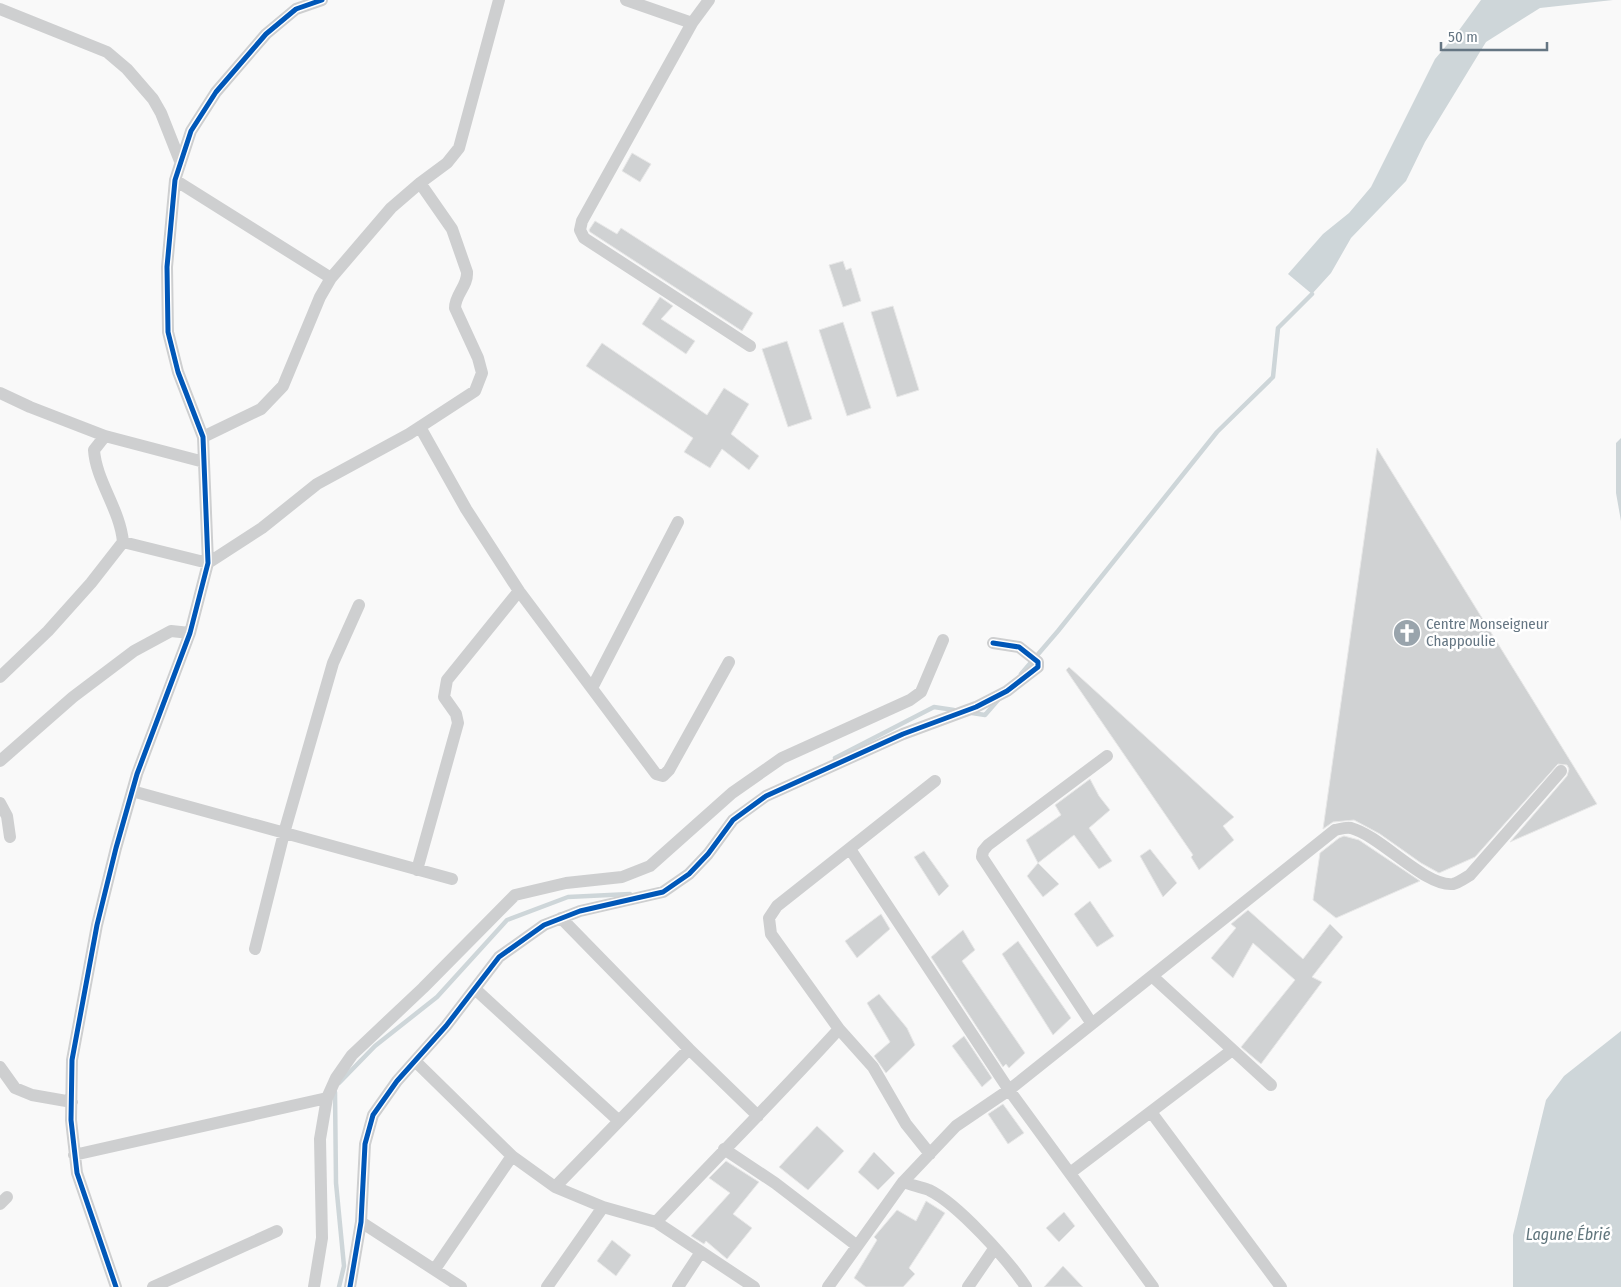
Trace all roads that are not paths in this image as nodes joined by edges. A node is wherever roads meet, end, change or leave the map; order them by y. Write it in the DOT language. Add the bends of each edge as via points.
graph roads {
  1 [pos="322,0"];
  2 [pos="499,0"];
  3 [pos="626,0"];
  4 [pos="709,0"];
  5 [pos="298,4"];
  6 [pos="0,9"];
  7 [pos="692,22"];
  8 [pos="180,161"];
  9 [pos="175,180"];
  10 [pos="420,183"];
  11 [pos="331,278"];
  12 [pos="750,346"];
  13 [pos="0,393"];
  14 [pos="420,427"];
  15 [pos="106,436"];
  16 [pos="203,437"];
  17 [pos="204,462"];
  18 [pos="678,522"];
  19 [pos="122,542"];
  20 [pos="208,563"];
  21 [pos="519,591"];
  22 [pos="359,605"];
  23 [pos="190,633"];
  24 [pos="943,640"];
  25 [pos="993,643"];
  26 [pos="729,662"];
  27 [pos="0,677"];
  28 [pos="592,688"];
  29 [pos="1107,756"];
  30 [pos="0,761"];
  31 [pos="1562,771"];
  32 [pos="935,781"];
  33 [pos="132,791"];
  34 [pos="0,803"];
  35 [pos="284,833"];
  36 [pos="10,837"];
  37 [pos="850,849"];
  38 [pos="417,870"];
  39 [pos="452,879"];
  40 [pos="561,918"];
  41 [pos="256,948"];
  42 [pos="1152,976"];
  43 [pos="475,989"];
  44 [pos="1092,1024"];
  45 [pos="838,1030"];
  46 [pos="689,1049"];
  47 [pos="1231,1051"];
  48 [pos="415,1061"];
  49 [pos="0,1068"];
  50 [pos="1271,1085"];
  51 [pos="1009,1090"];
  52 [pos="327,1098"];
  53 [pos="72,1102"];
  54 [pos="1151,1112"];
  55 [pos="758,1116"];
  56 [pos="619,1121"];
  57 [pos="724,1149"];
  58 [pos="930,1154"];
  59 [pos="74,1155"];
  60 [pos="512,1156"];
  61 [pos="1070,1174"];
  62 [pos="903,1182"];
  63 [pos="555,1187"];
  64 [pos="603,1207"];
  65 [pos="361,1222"];
  66 [pos="656,1222"];
  67 [pos="277,1230"];
  68 [pos="856,1245"];
  69 [pos="994,1249"];
  70 [pos="701,1252"];
  71 [pos="435,1269"];
  72 [pos="116,1287"];
  73 [pos="153,1287"];
  74 [pos="314,1287"];
  75 [pos="350,1287"];
  76 [pos="461,1287"];
  77 [pos="547,1287"];
  78 [pos="678,1287"];
  79 [pos="754,1287"];
  80 [pos="828,1287"];
  81 [pos="968,1287"];
  82 [pos="1026,1287"];
  83 [pos="1153,1287"];
  84 [pos="1281,1287"];
  1 -- 5 [label="street"];
  2 -- 10 [label="street" via="459,148 447,164"];
  3 -- 7 [label="street"];
  4 -- 7 [label="street"];
  5 -- 8 [label="street" via="266,34 216,92 191,131"];
  6 -- 8 [label="street" via="107,52 127,68 161,113"];
  7 -- 12 [label="street" via="582,221 580,230 584,238"];
  8 -- 9 [label="street"];
  9 -- 11 [label="street"];
  9 -- 16 [label="street" via="168,267 168,332 178,372"];
  10 -- 11 [label="street" via="391,208"];
  10 -- 14 [label="street" via="452,229 467,272 455,308 482,373 471,395"];
  11 -- 16 [label="street" via="313,312 283,386 261,409"];
  13 -- 15 [label="street" via="30,408"];
  14 -- 20 [label="street" via="317,484 262,528"];
  14 -- 21 [label="street" via="466,509"];
  15 -- 17 [label="street"];
  15 -- 19 [label="street" via="94,450 95,462 121,526"];
  16 -- 17 [label="street"];
  17 -- 20 [label="street"];
  18 -- 28 [label="street"];
  19 -- 20 [label="street"];
  19 -- 27 [label="street" via="48,631"];
  20 -- 23 [label="street"];
  21 -- 28 [label="street"];
  21 -- 38 [label="street" via="447,680 444,697 456,714 458,723"];
  22 -- 35 [label="street" via="333,663"];
  23 -- 30 [label="street" via="171,631 134,651 73,697"];
  23 -- 33 [label="street"];
  24 -- 52 [label="street" via="921,692 910,700 782,758 732,793 650,866 622,877 566,883 515,895 352,1055"];
  25 -- 40 [label="street" via="1019,647 1038,662 1038,667 1007,691 976,707 903,734 766,796 733,820 689,874 663,892"];
  26 -- 28 [label="street" via="669,770 662,776 656,774"];
  29 -- 44 [label="street" via="988,845 982,857"];
  31 -- 42 [label="street" via="1470,875 1453,884 1424,874 1365,835 1349,828 1335,830"];
  32 -- 37 [label="street"];
  33 -- 35 [label="street"];
  33 -- 53 [label="street" via="83,993 72,1060"];
  34 -- 36 [label="street" via="7,816"];
  35 -- 38 [label="street"];
  35 -- 41 [label="street"];
  37 -- 45 [label="street" via="777,906 769,918 771,934"];
  37 -- 51 [label="street"];
  38 -- 39 [label="street"];
  40 -- 43 [label="street" via="544,925 499,957"];
  40 -- 46 [label="street"];
  42 -- 44 [label="street"];
  42 -- 47 [label="street"];
  43 -- 48 [label="street"];
  43 -- 56 [label="street"];
  44 -- 51 [label="street"];
  45 -- 55 [label="street"];
  45 -- 58 [label="street" via="873,1067 906,1124"];
  46 -- 55 [label="street"];
  46 -- 56 [label="street"];
  47 -- 50 [label="street"];
  47 -- 54 [label="street"];
  48 -- 60 [label="street"];
  48 -- 65 [label="street" via="374,1115 365,1144"];
  49 -- 53 [label="street" via="14,1088 32,1095"];
  51 -- 58 [label="street" via="956,1126"];
  51 -- 61 [label="street"];
  52 -- 59 [label="street"];
  52 -- 74 [label="street" via="320,1139 322,1238"];
  53 -- 59 [label="street"];
  54 -- 61 [label="street"];
  54 -- 84 [label="street"];
  55 -- 57 [label="street"];
  56 -- 63 [label="street"];
  57 -- 66 [label="street"];
  57 -- 68 [label="street" via="775,1182"];
  58 -- 62 [label="street"];
  59 -- 72 [label="street"];
  60 -- 63 [label="street"];
  60 -- 71 [label="street"];
  61 -- 83 [label="street"];
  62 -- 68 [label="street"];
  62 -- 69 [label="street" via="930,1190 975,1227"];
  63 -- 64 [label="street"];
  64 -- 66 [label="street"];
  64 -- 77 [label="street"];
  65 -- 71 [label="street"];
  65 -- 75 [label="street"];
  66 -- 70 [label="street"];
  67 -- 73 [label="street"];
  68 -- 80 [label="street"];
  69 -- 81 [label="street"];
  69 -- 82 [label="street"];
  70 -- 78 [label="street"];
  70 -- 79 [label="street"];
  71 -- 76 [label="street"];
}
